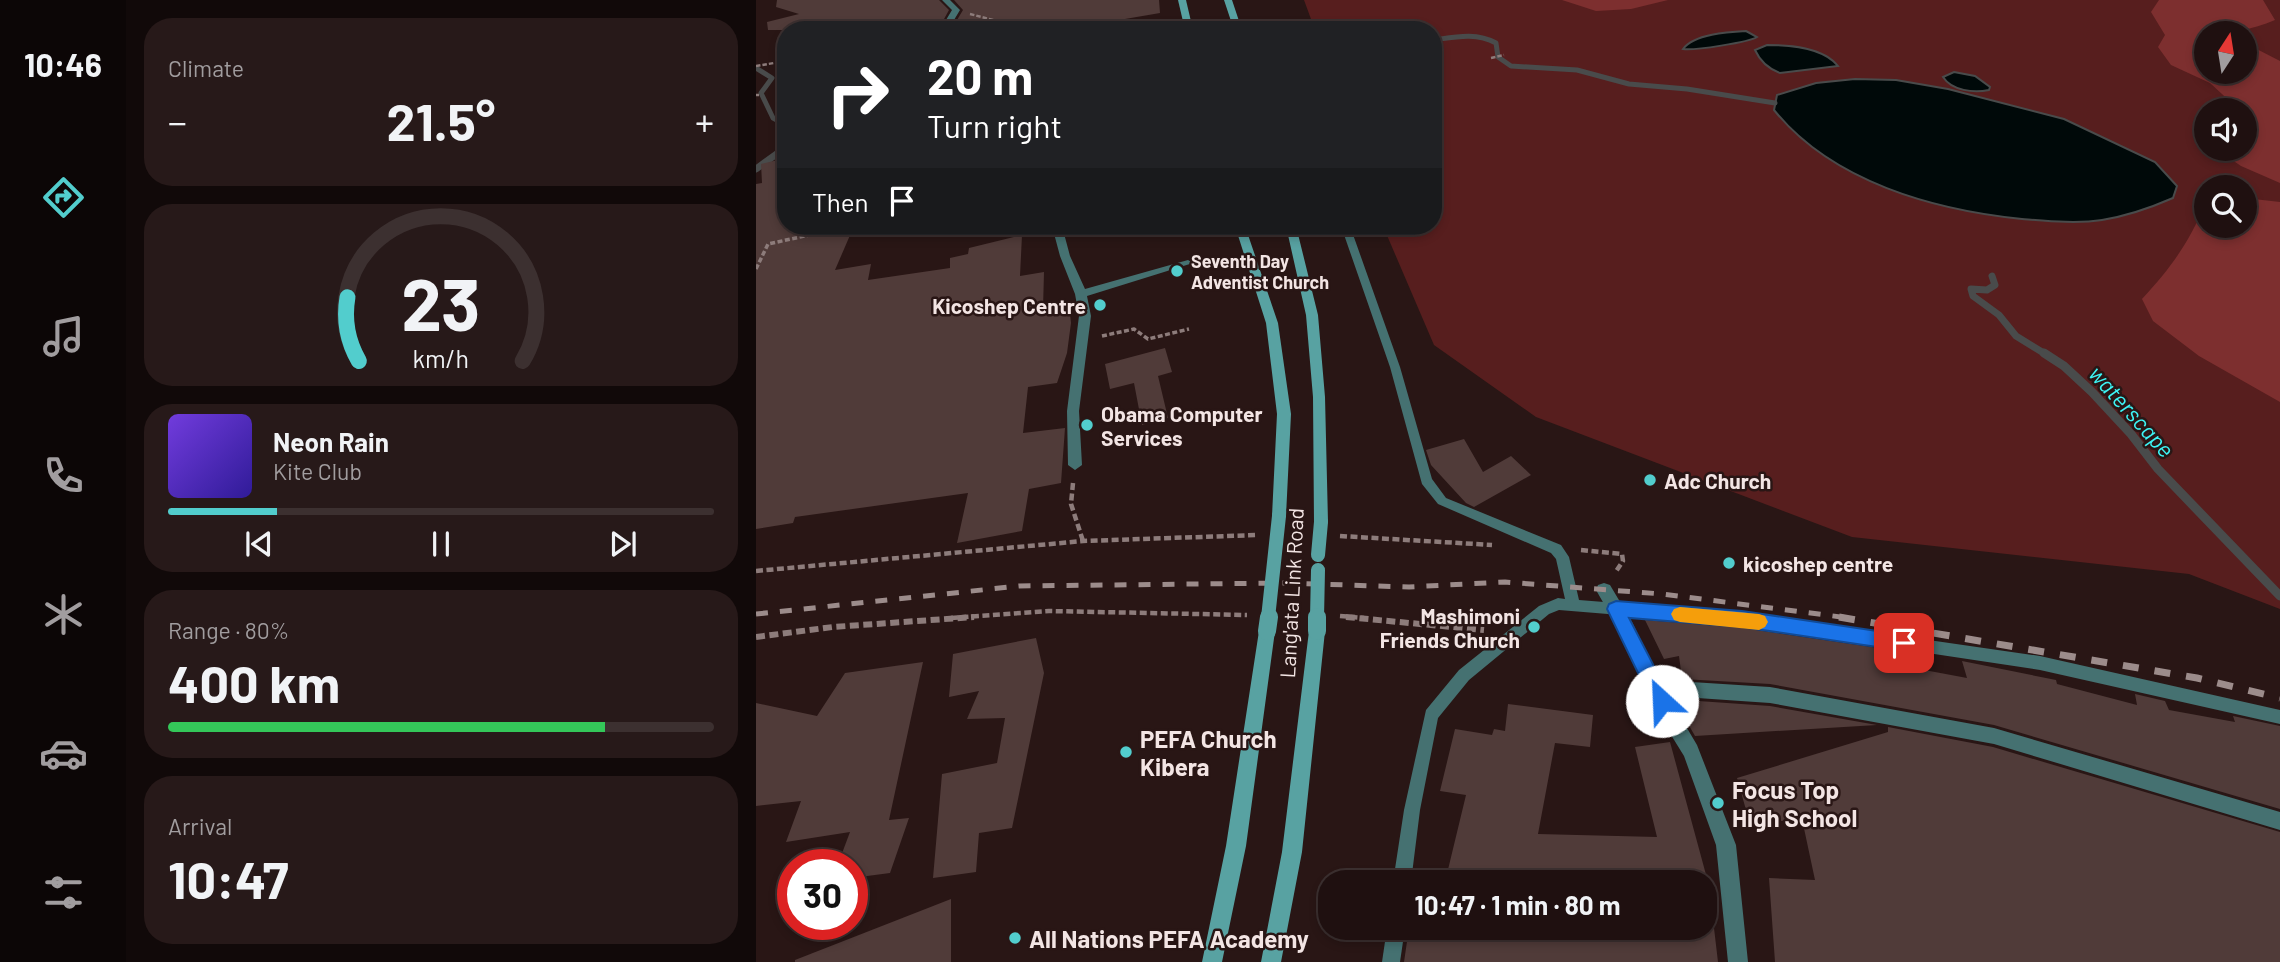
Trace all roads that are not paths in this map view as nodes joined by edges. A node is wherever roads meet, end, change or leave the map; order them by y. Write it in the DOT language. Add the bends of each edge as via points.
graph roads {
  1 [pos="946,0"];
  2 [pos="1182,0"];
  3 [pos="1228,0"];
  4 [pos="949,21"];
  5 [pos="1187,21"];
  6 [pos="1235,21"];
  7 [pos="1060,235"];
  8 [pos="1243,235"];
  9 [pos="1293,235"];
  10 [pos="1348,235"];
  11 [pos="1188,263"];
  12 [pos="1081,294"];
  13 [pos="1075,465"];
  14 [pos="1604,590"];
  15 [pos="1573,605"];
  16 [pos="1616,609"];
  17 [pos="1655,687"];
  18 [pos="2280,717"];
  19 [pos="2280,821"];
  20 [pos="1404,870"];
  21 [pos="1394,940"];
  22 [pos="1212,962"];
  23 [pos="1271,962"];
  24 [pos="1391,962"];
  25 [pos="1738,962"];
  1 -- 4 [label="street" via="956,10"];
  2 -- 5 [label="main road"];
  3 -- 6 [label="main road"];
  7 -- 12 [label="street"];
  8 -- 22 [label="main road, Lang'ata Link Road, bridge" via="1272,323 1284,414 1267,631 1236,846"];
  9 -- 23 [label="main road, Lang'ata Link Road, bridge" via="1313,329 1324,529 1292,852"];
  10 -- 15 [label="lane" via="1395,367 1431,490 1442,501 1556,549"];
  11 -- 12 [label="street"];
  12 -- 13 [label="street" via="1085,316 1072,422"];
  14 -- 16 [label="street"];
  15 -- 16 [label="lane"];
  15 -- 20 [label="lane" via="1558,604 1525,624 1464,676 1431,715"];
  16 -- 17 [label="street"];
  16 -- 18 [label="lane" via="1742,619 2039,663"];
  17 -- 19 [label="street" via="1770,695 1994,736"];
  17 -- 25 [label="street" via="1691,751 1726,845"];
  21 -- 24 [label="lane"];
}
